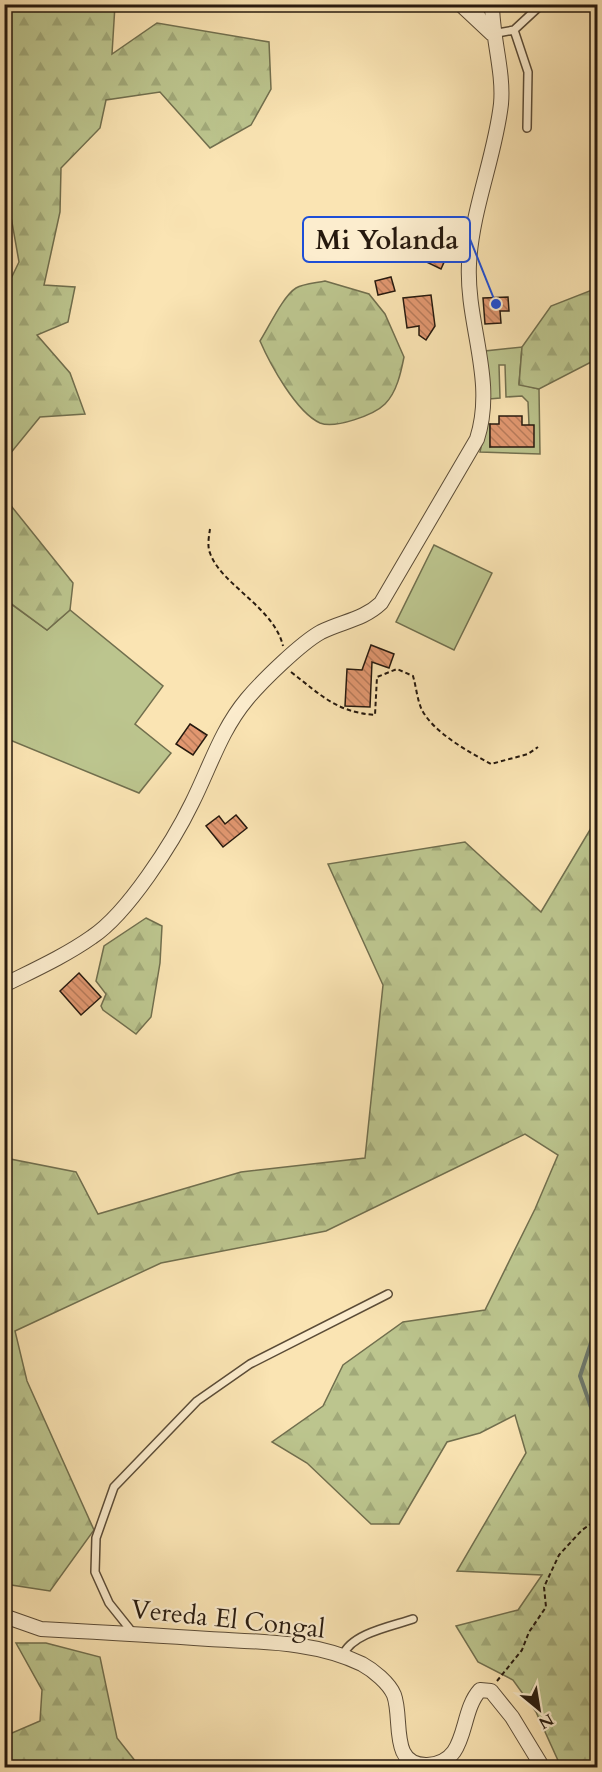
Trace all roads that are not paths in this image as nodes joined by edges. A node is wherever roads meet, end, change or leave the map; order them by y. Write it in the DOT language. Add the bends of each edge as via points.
graph roads {
  1 [pos="460,4"];
  2 [pos="475,4"];
  3 [pos="492,4"];
  4 [pos="542,4"];
  5 [pos="514,30"];
  6 [pos="492,34"];
  7 [pos="527,128"];
  8 [pos="4,985"];
  9 [pos="388,1294"];
  10 [pos="4,1616"];
  11 [pos="413,1618"];
  12 [pos="133,1633"];
  13 [pos="343,1655"];
  14 [pos="543,1767"];
  1 -- 6 [label="street"];
  2 -- 6 [label="lane"];
  3 -- 6 [label="street"];
  4 -- 5 [label="lane"];
  5 -- 6 [label="lane"];
  5 -- 7 [label="lane" via="528,72"];
  6 -- 8 [label="street" via="501,105 472,228 469,266 470,300 485,397 477,439 381,603 362,617 315,636 249,696 231,718 174,834 113,919 74,948"];
  9 -- 12 [label="lane" via="250,1364 197,1401 114,1487 96,1538 95,1572 109,1603"];
  10 -- 12 [label="street, Vereda El Congal" via="41,1629"];
  11 -- 13 [label="lane" via="360,1638"];
  12 -- 13 [label="street, Vereda El Congal" via="287,1644"];
  13 -- 14 [label="street, Vereda El Congal" via="365,1665 393,1694 399,1743 411,1762 425,1765 444,1761 455,1752 471,1699 480,1690 490,1691 512,1717"];
}
